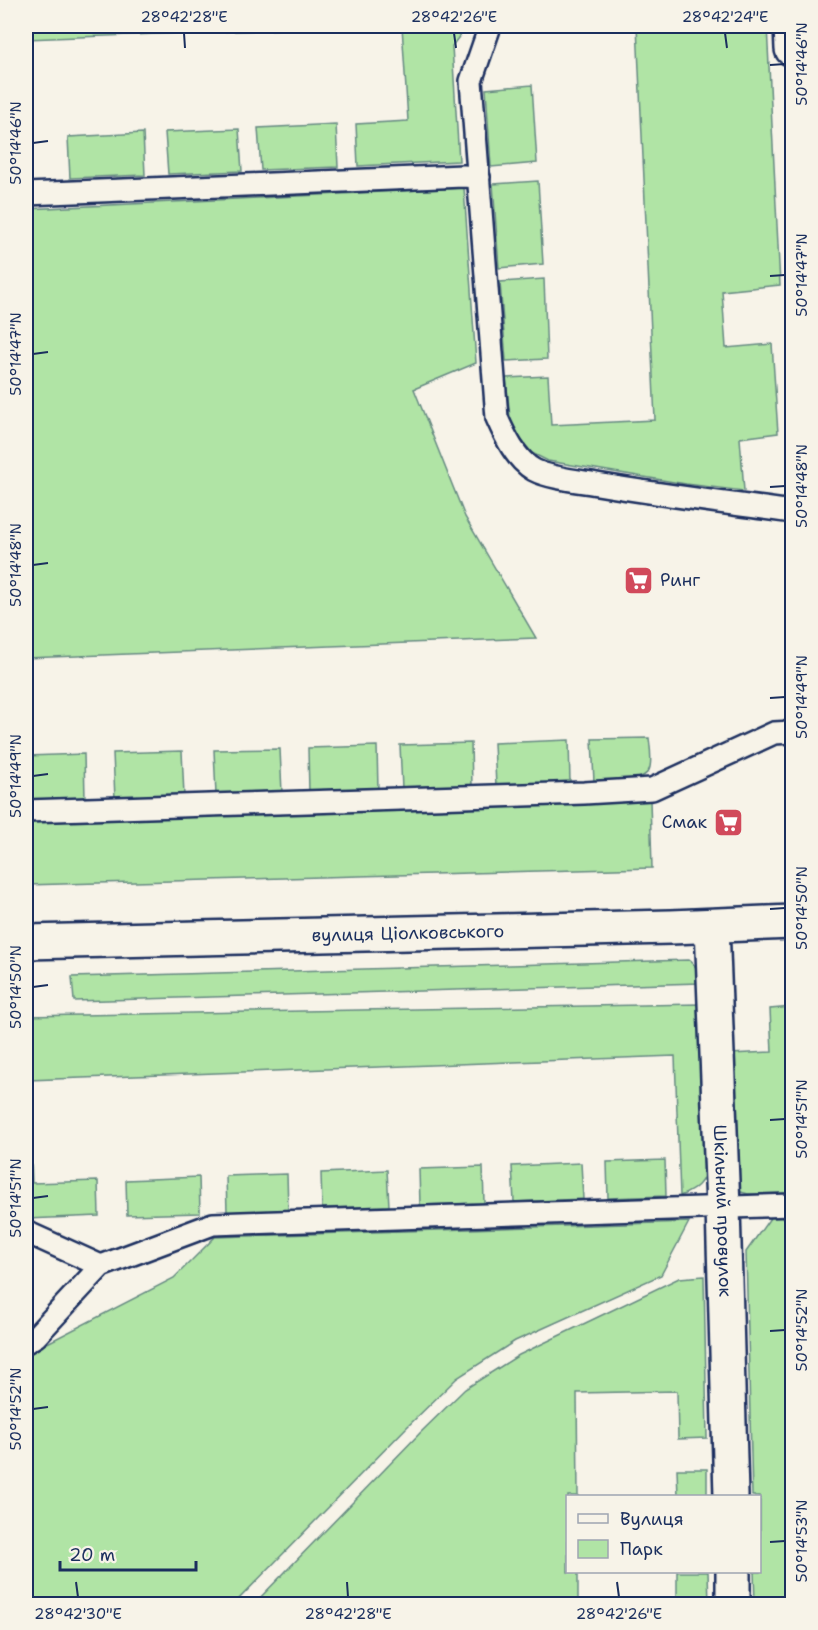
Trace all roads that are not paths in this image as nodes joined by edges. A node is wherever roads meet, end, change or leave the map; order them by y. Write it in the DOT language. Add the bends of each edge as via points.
graph roads {
  1 [pos="490,26"];
  2 [pos="791,26"];
  3 [pos="792,49"];
  4 [pos="479,177"];
  5 [pos="26,194"];
  6 [pos="792,512"];
  7 [pos="792,732"];
  8 [pos="26,811"];
  9 [pos="792,922"];
  10 [pos="712,926"];
  11 [pos="26,942"];
  12 [pos="792,1205"];
  13 [pos="723,1207"];
  14 [pos="26,1232"];
  15 [pos="101,1266"];
  16 [pos="26,1342"];
  17 [pos="731,1495"];
  18 [pos="733,1573"];
  19 [pos="733,1605"];
  1 -- 4 [label="lane" via="471,81"];
  2 -- 3 [label="street"];
  4 -- 5 [label="lane"];
  4 -- 6 [label="lane" via="497,418 517,455 534,470 555,477"];
  7 -- 8 [label="lane" via="774,733 652,789"];
  9 -- 10 [label="street, вулиця Ціолковського"];
  10 -- 11 [label="street, вулиця Ціолковського"];
  10 -- 13 [label="street, Шкільний провулок"];
  12 -- 13 [label="lane"];
  13 -- 15 [label="lane" via="213,1224"];
  13 -- 17 [label="street, Шкільний провулок"];
  14 -- 15 [label="lane"];
  15 -- 16 [label="lane"];
  18 -- 19 [label="street"];
}
